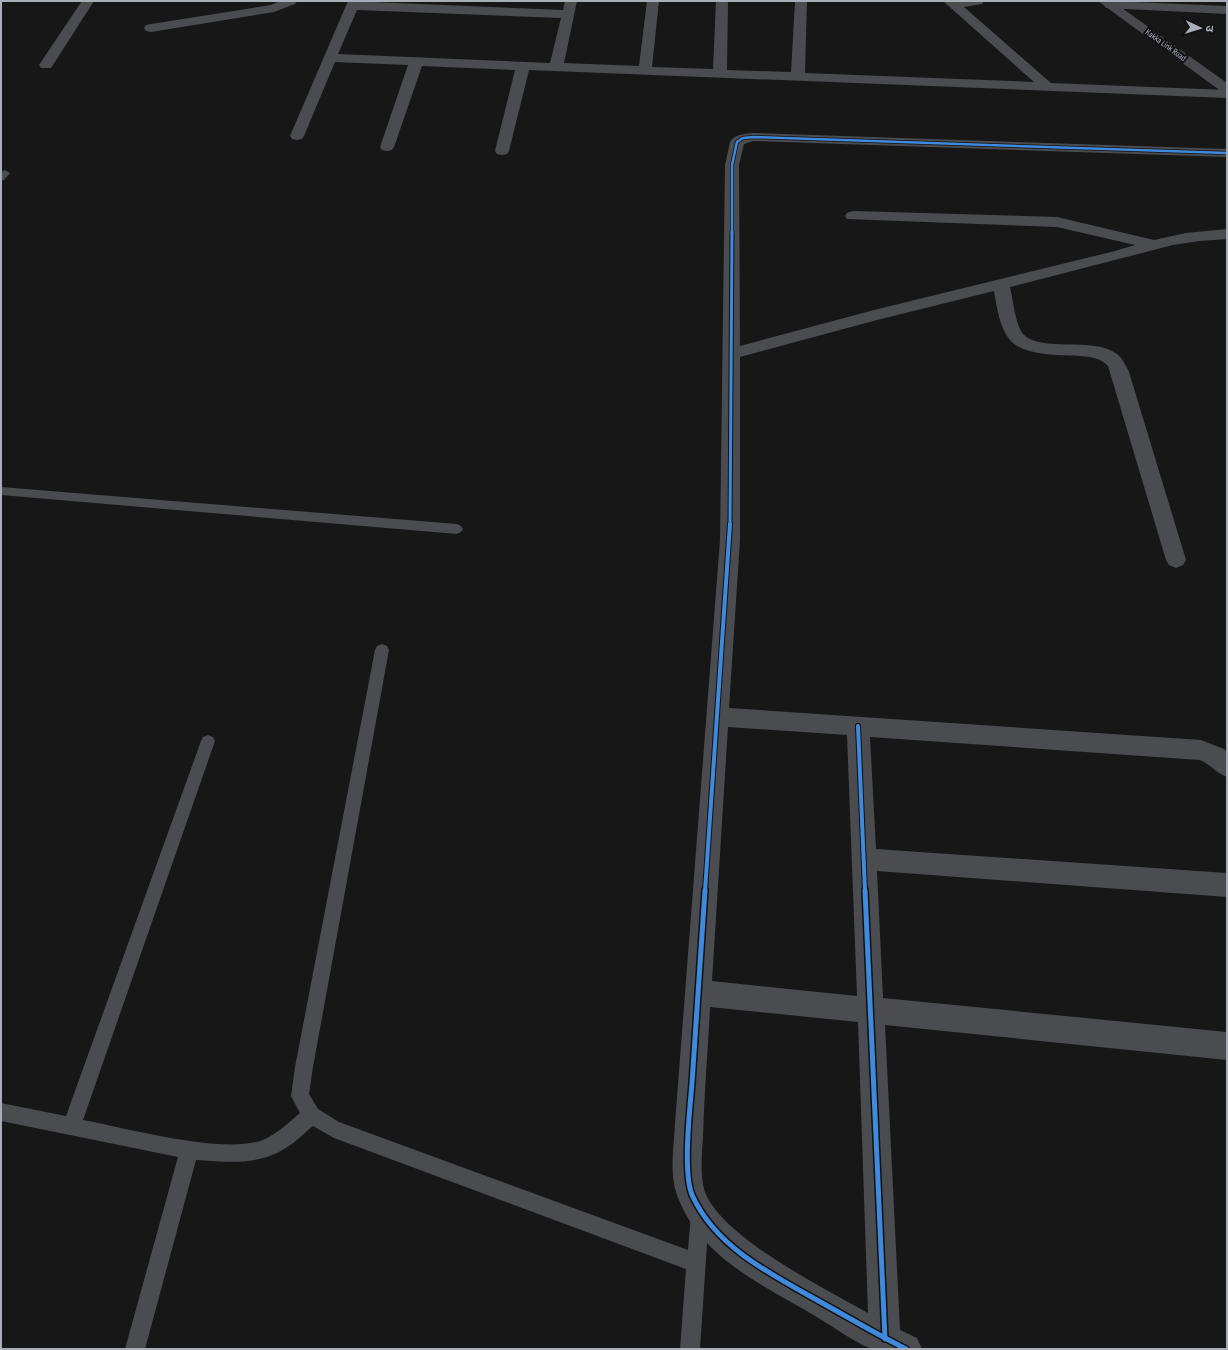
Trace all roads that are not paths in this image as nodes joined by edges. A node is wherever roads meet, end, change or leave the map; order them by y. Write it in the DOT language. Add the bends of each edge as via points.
graph roads {
  1 [pos="88,1"];
  2 [pos="292,1"];
  3 [pos="653,1"];
  4 [pos="722,1"];
  5 [pos="801,1"];
  6 [pos="978,1"];
  7 [pos="353,3"];
  8 [pos="952,3"];
  9 [pos="1107,3"];
  10 [pos="570,7"];
  11 [pos="1227,10"];
  12 [pos="151,28"];
  13 [pos="330,58"];
  14 [pos="416,62"];
  15 [pos="46,65"];
  16 [pos="522,66"];
  17 [pos="556,67"];
  18 [pos="645,71"];
  19 [pos="720,74"];
  20 [pos="798,77"];
  21 [pos="1048,87"];
  22 [pos="1227,89"];
  23 [pos="1227,94"];
  24 [pos="297,136"];
  25 [pos="387,147"];
  26 [pos="502,152"];
  27 [pos="1227,153"];
  28 [pos="853,216"];
  29 [pos="1227,234"];
  30 [pos="1151,244"];
  31 [pos="1001,284"];
  32 [pos="730,354"];
  33 [pos="1,491"];
  34 [pos="458,529"];
  35 [pos="1176,560"];
  36 [pos="382,650"];
  37 [pos="717,717"];
  38 [pos="858,726"];
  39 [pos="208,741"];
  40 [pos="1227,767"];
  41 [pos="863,859"];
  42 [pos="1227,885"];
  43 [pos="698,993"];
  44 [pos="870,1010"];
  45 [pos="1227,1046"];
  46 [pos="1,1112"];
  47 [pos="312,1115"];
  48 [pos="72,1126"];
  49 [pos="189,1150"];
  50 [pos="700,1212"];
  51 [pos="696,1263"];
  52 [pos="896,1344"];
  53 [pos="136,1349"];
  54 [pos="690,1349"];
  1 -- 15 [label="street"];
  2 -- 12 [label="street" via="274,8"];
  3 -- 18 [label="street"];
  4 -- 19 [label="street"];
  5 -- 20 [label="street"];
  6 -- 8 [label="street"];
  7 -- 10 [label="street"];
  7 -- 13 [label="street"];
  8 -- 21 [label="street"];
  9 -- 11 [label="street"];
  9 -- 22 [label="street, Kakka Link Road"];
  10 -- 17 [label="street"];
  13 -- 14 [label="street"];
  13 -- 24 [label="street"];
  14 -- 16 [label="street"];
  14 -- 25 [label="street"];
  16 -- 17 [label="street"];
  16 -- 26 [label="street"];
  17 -- 18 [label="street"];
  18 -- 19 [label="street"];
  19 -- 20 [label="street"];
  20 -- 21 [label="street"];
  21 -- 23 [label="street"];
  27 -- 32 [label="street" via="743,138 737,142 732,165"];
  28 -- 30 [label="street" via="1057,222"];
  29 -- 30 [label="street" via="1196,236"];
  30 -- 31 [label="street" via="1120,255"];
  31 -- 32 [label="street"];
  31 -- 35 [label="street" via="1012,329 1017,339 1045,348 1098,352 1117,364"];
  32 -- 37 [label="street" via="730,540"];
  33 -- 34 [label="lane"];
  36 -- 47 [label="lane" via="304,1067 300,1096"];
  37 -- 38 [label="street"];
  37 -- 43 [label="street"];
  38 -- 40 [label="street" via="1201,750 1216,756"];
  38 -- 41 [label="street"];
  39 -- 48 [label="lane"];
  41 -- 42 [label="street"];
  41 -- 44 [label="street"];
  43 -- 44 [label="street"];
  43 -- 50 [label="street" via="688,1162 691,1194"];
  44 -- 45 [label="street"];
  44 -- 52 [label="street"];
  46 -- 48 [label="lane"];
  47 -- 49 [label="lane" via="280,1141 264,1149 236,1154"];
  47 -- 51 [label="lane" via="334,1129"];
  48 -- 49 [label="lane"];
  49 -- 53 [label="lane"];
  50 -- 51 [label="lane"];
  50 -- 52 [label="street" via="740,1253 772,1275"];
  51 -- 54 [label="lane"];
}
